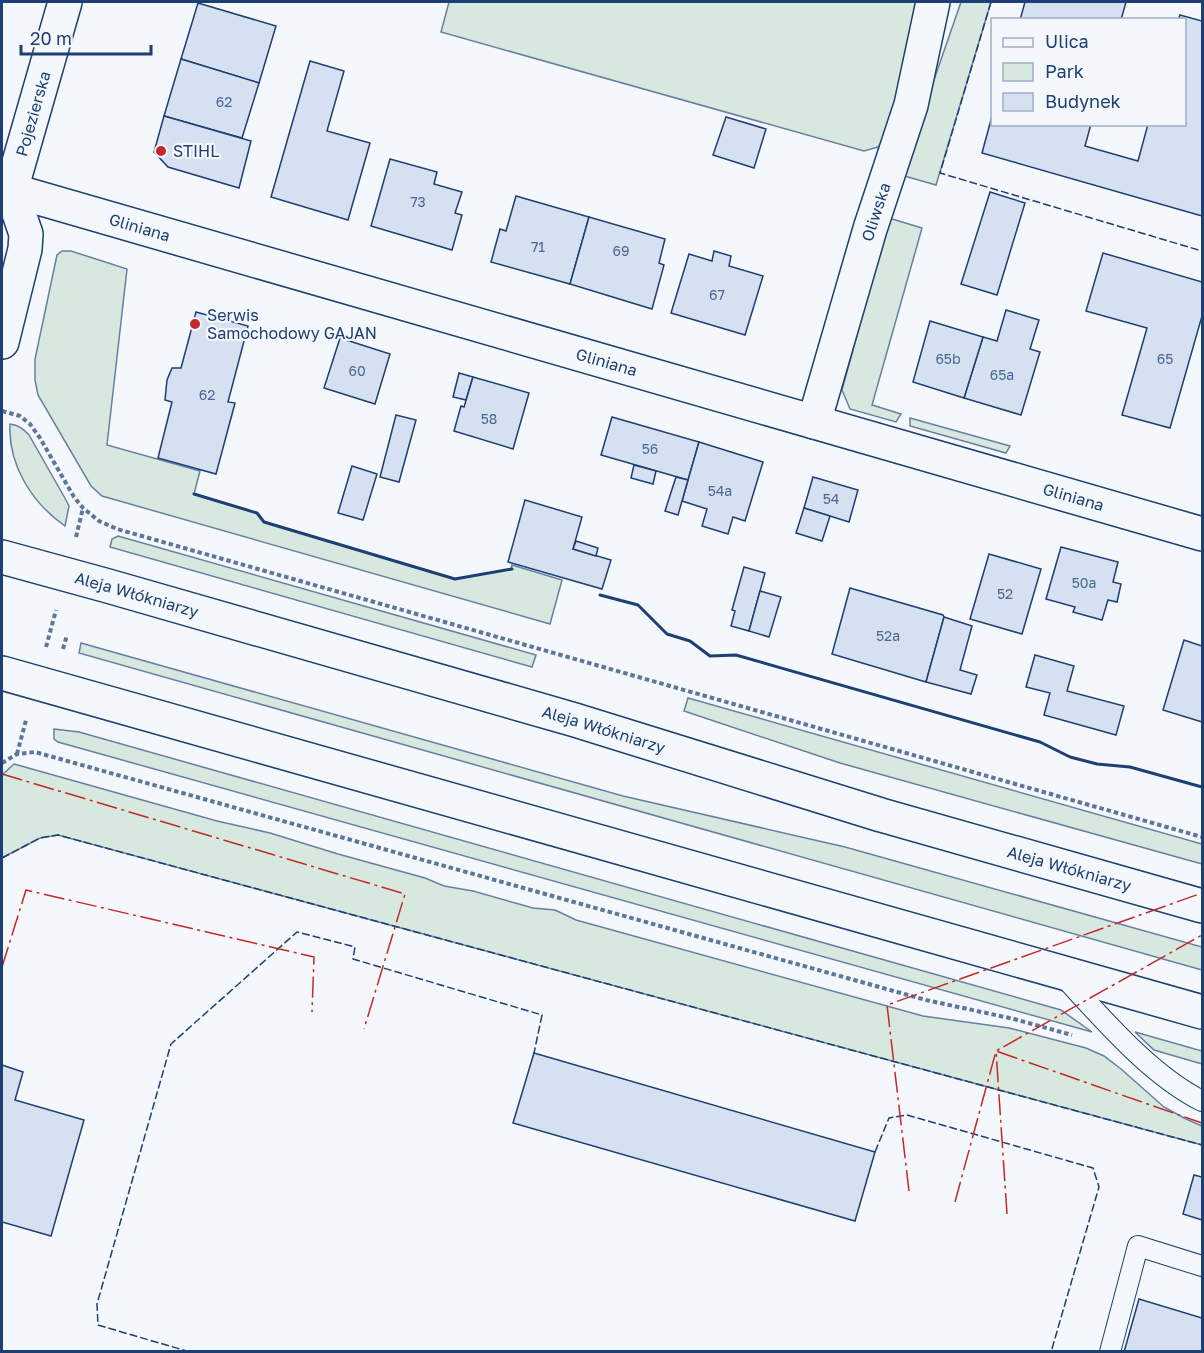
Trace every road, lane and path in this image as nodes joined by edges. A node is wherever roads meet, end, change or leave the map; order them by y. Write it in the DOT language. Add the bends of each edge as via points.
graph roads {
  1 [pos="65,2"];
  2 [pos="933,2"];
  3 [pos="6,195"];
  4 [pos="2,342"];
  5 [pos="2,411"];
  6 [pos="814,422"];
  7 [pos="83,508"];
  8 [pos="1203,534"];
  9 [pos="76,538"];
  10 [pos="2,557"];
  11 [pos="50,631"];
  12 [pos="67,636"];
  13 [pos="46,648"];
  14 [pos="62,653"];
  15 [pos="2,673"];
  16 [pos="24,729"];
  17 [pos="17,754"];
  18 [pos="2,763"];
  19 [pos="1203,837"];
  20 [pos="1203,906"];
  21 [pos="1059,971"];
  22 [pos="1203,1012"];
  23 [pos="1076,1036"];
  24 [pos="1203,1101"];
  25 [pos="1203,1266"];
  26 [pos="1110,1352"];
  1 -- 3 [label="main road, Pojezierska"];
  2 -- 6 [label="main road, Oliwska" via="911,105"];
  3 -- 4 [label="main road" via="26,234"];
  3 -- 6 [label="main road, Gliniana"];
  5 -- 7 [label="path" via="20,416 30,424"];
  6 -- 8 [label="main road, Gliniana"];
  7 -- 9 [label="path"];
  7 -- 19 [label="path" via="117,529"];
  10 -- 20 [label="main road, Aleja Włókniarzy"];
  11 -- 13 [label="path"];
  12 -- 14 [label="path"];
  15 -- 21 [label="main road"];
  16 -- 17 [label="path"];
  17 -- 18 [label="path"];
  17 -- 23 [label="path" via="35,753 926,1000"];
  21 -- 22 [label="main road"];
  21 -- 24 [label="lane" via="1154,1068 1179,1089"];
  25 -- 26 [label="lane" via="1137,1246"];
}
